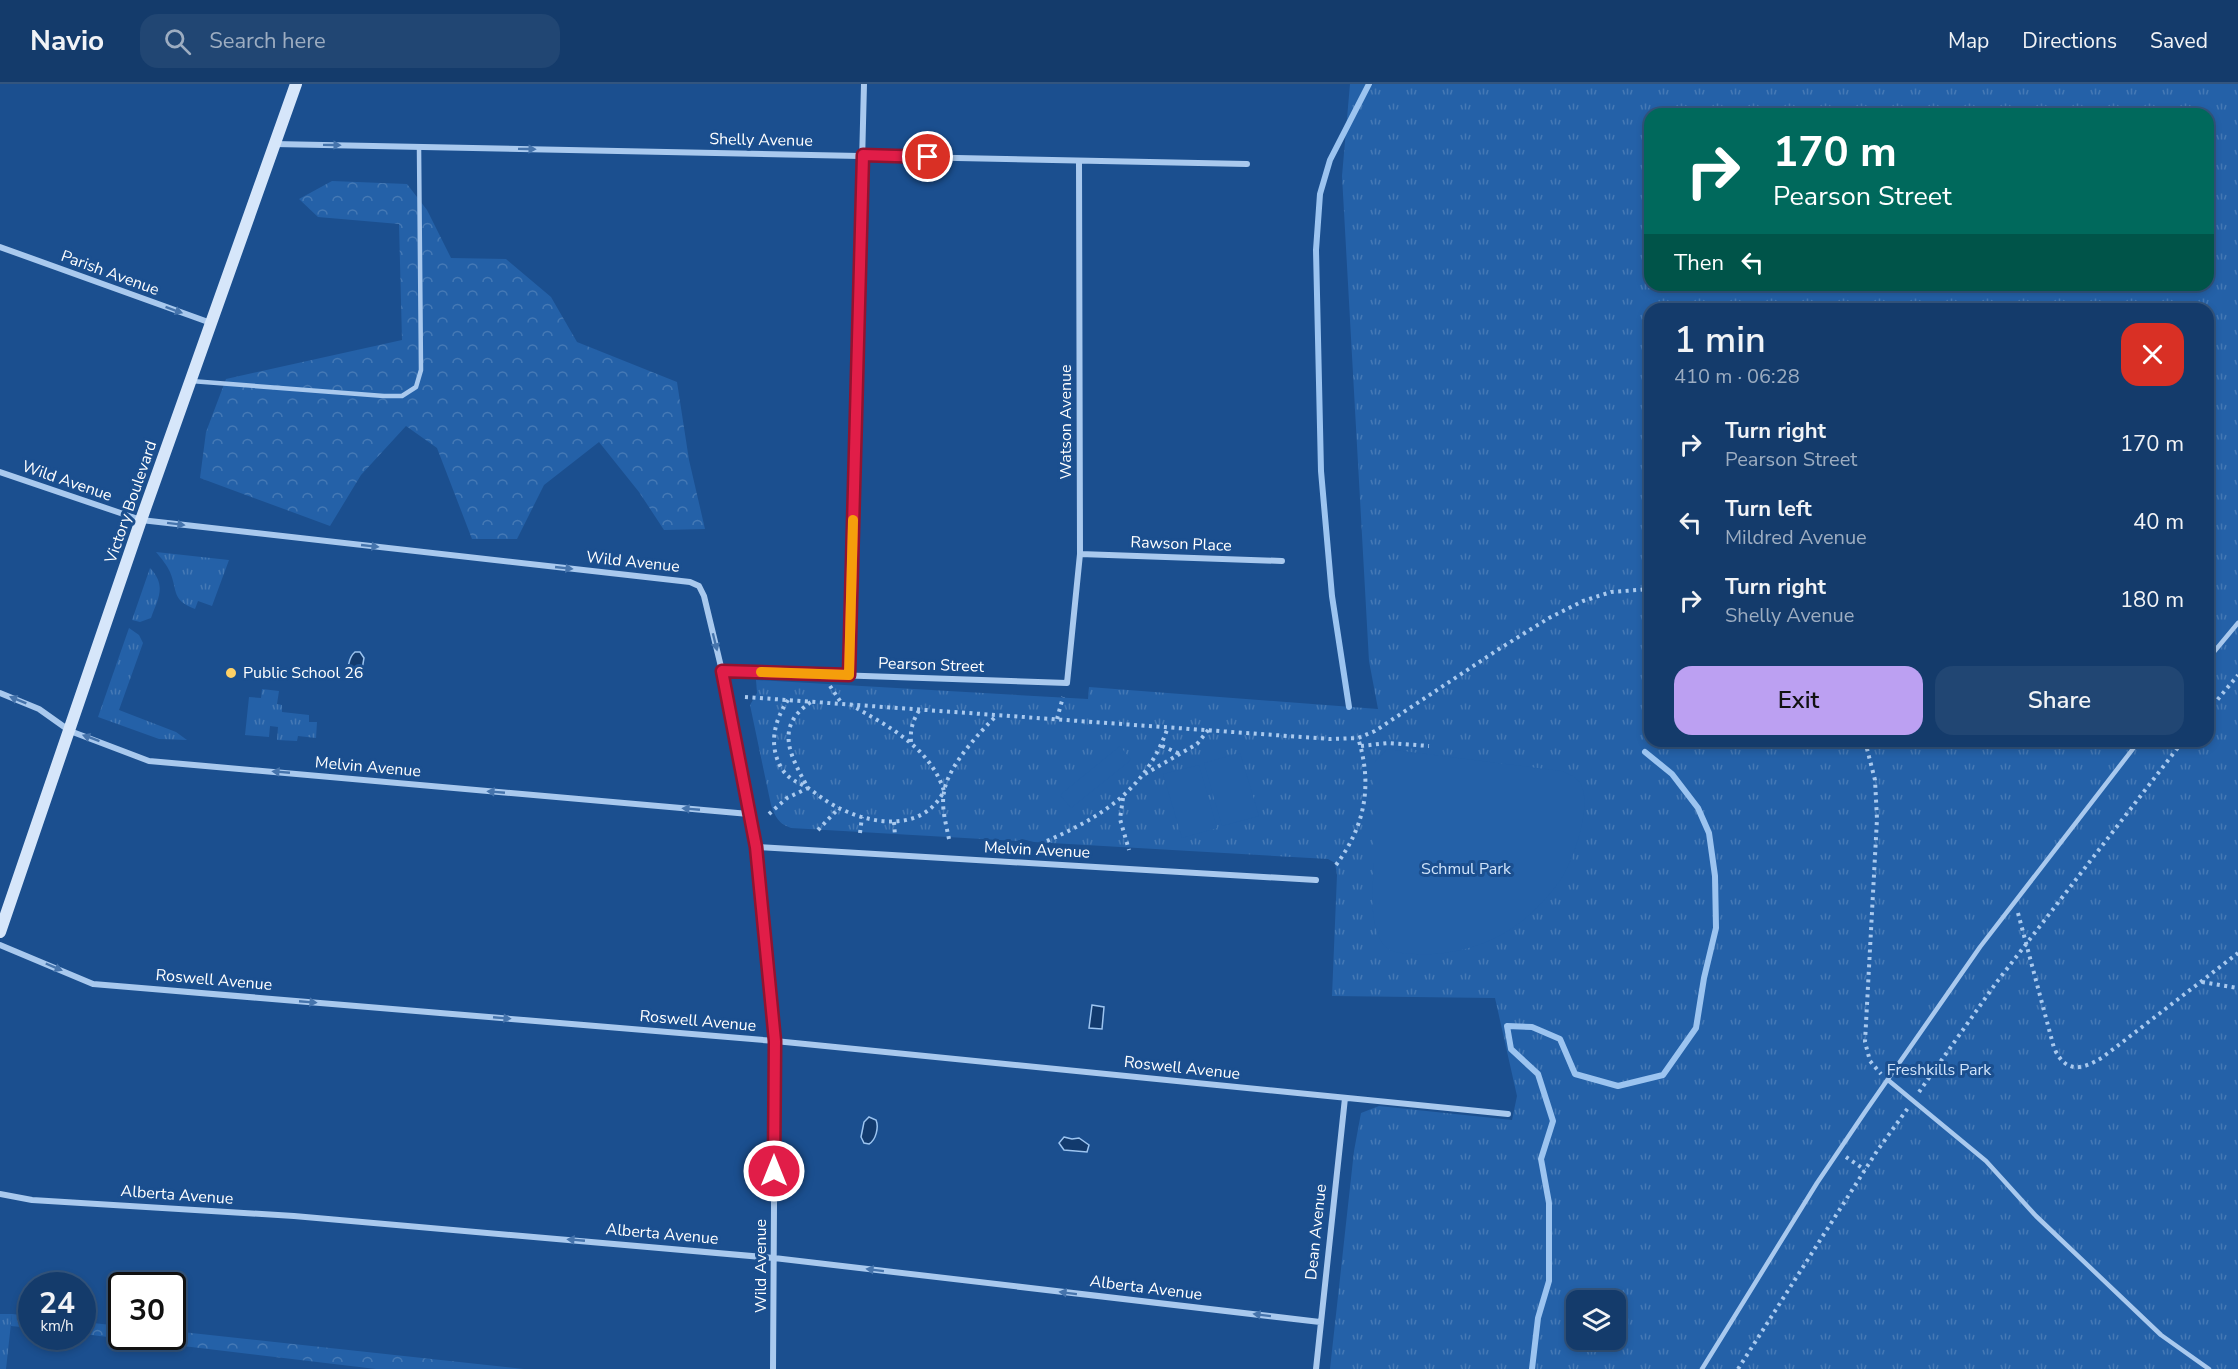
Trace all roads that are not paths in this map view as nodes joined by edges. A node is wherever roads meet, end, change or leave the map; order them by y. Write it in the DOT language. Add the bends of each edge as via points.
graph roads {
  1 [pos="296,84"];
  2 [pos="864,84"];
  3 [pos="274,144"];
  4 [pos="419,147"];
  5 [pos="863,155"];
  6 [pos="1079,161"];
  7 [pos="1247,164"];
  8 [pos="0,247"];
  9 [pos="212,323"];
  10 [pos="191,381"];
  11 [pos="0,472"];
  12 [pos="141,520"];
  13 [pos="1080,554"];
  14 [pos="1282,561"];
  15 [pos="2238,623"];
  16 [pos="2214,651"];
  17 [pos="722,671"];
  18 [pos="849,675"];
  19 [pos="1067,683"];
  20 [pos="0,693"];
  21 [pos="70,730"];
  22 [pos="2134,747"];
  23 [pos="749,814"];
  24 [pos="756,847"];
  25 [pos="1316,880"];
  26 [pos="0,932"];
  27 [pos="0,945"];
  28 [pos="775,1041"];
  29 [pos="1888,1080"];
  30 [pos="1345,1098"];
  31 [pos="1508,1114"];
  32 [pos="0,1194"];
  33 [pos="774,1258"];
  34 [pos="1320,1322"];
  35 [pos="773,1369"];
  36 [pos="1316,1369"];
  37 [pos="1702,1369"];
  38 [pos="2209,1369"];
  1 -- 3 [label="main road, Victory Boulevard"];
  2 -- 5 [label="street"];
  3 -- 4 [label="street, Shelly Avenue, one-way"];
  3 -- 9 [label="main road, Victory Boulevard"];
  4 -- 5 [label="street, Shelly Avenue, one-way"];
  4 -- 10 [label="lane" via="421,370 416,387 402,396 384,396"];
  5 -- 6 [label="street, Shelly Avenue"];
  5 -- 18 [label="street"];
  6 -- 7 [label="street, Shelly Avenue"];
  6 -- 13 [label="street, Watson Avenue"];
  8 -- 9 [label="street, Parish Avenue, one-way"];
  9 -- 10 [label="main road, Victory Boulevard"];
  10 -- 12 [label="main road, Victory Boulevard"];
  11 -- 12 [label="street, Wild Avenue"];
  12 -- 17 [label="street, Wild Avenue, one-way" via="690,582 699,586 704,597"];
  12 -- 21 [label="main road, Victory Boulevard"];
  13 -- 14 [label="street, Rawson Place"];
  13 -- 19 [label="street, Watson Avenue"];
  15 -- 16 [label="lane"];
  17 -- 18 [label="street, Pearson Street"];
  17 -- 23 [label="street, Wild Avenue"];
  18 -- 19 [label="street, Pearson Street"];
  21 -- 20 [label="street, Melvin Avenue, one-way" via="39,709"];
  23 -- 21 [label="street, Melvin Avenue, one-way" via="149,761"];
  21 -- 26 [label="main road, Victory Boulevard"];
  22 -- 29 [label="lane" via="1980,947"];
  23 -- 24 [label="street, Wild Avenue"];
  24 -- 25 [label="street, Melvin Avenue"];
  24 -- 28 [label="street, Wild Avenue"];
  27 -- 28 [label="street, Roswell Avenue, one-way" via="93,984"];
  28 -- 30 [label="street, Roswell Avenue"];
  28 -- 33 [label="street, Wild Avenue"];
  29 -- 37 [label="lane" via="1838,1152"];
  29 -- 38 [label="lane" via="1986,1161 2058,1238 2161,1335"];
  30 -- 31 [label="street, Roswell Avenue"];
  30 -- 34 [label="street, Dean Avenue"];
  33 -- 32 [label="street, Alberta Avenue, one-way" via="294,1216 32,1200"];
  34 -- 33 [label="street, Alberta Avenue, one-way"];
  33 -- 35 [label="street, Wild Avenue"];
  34 -- 36 [label="street, Dean Avenue"];
}
